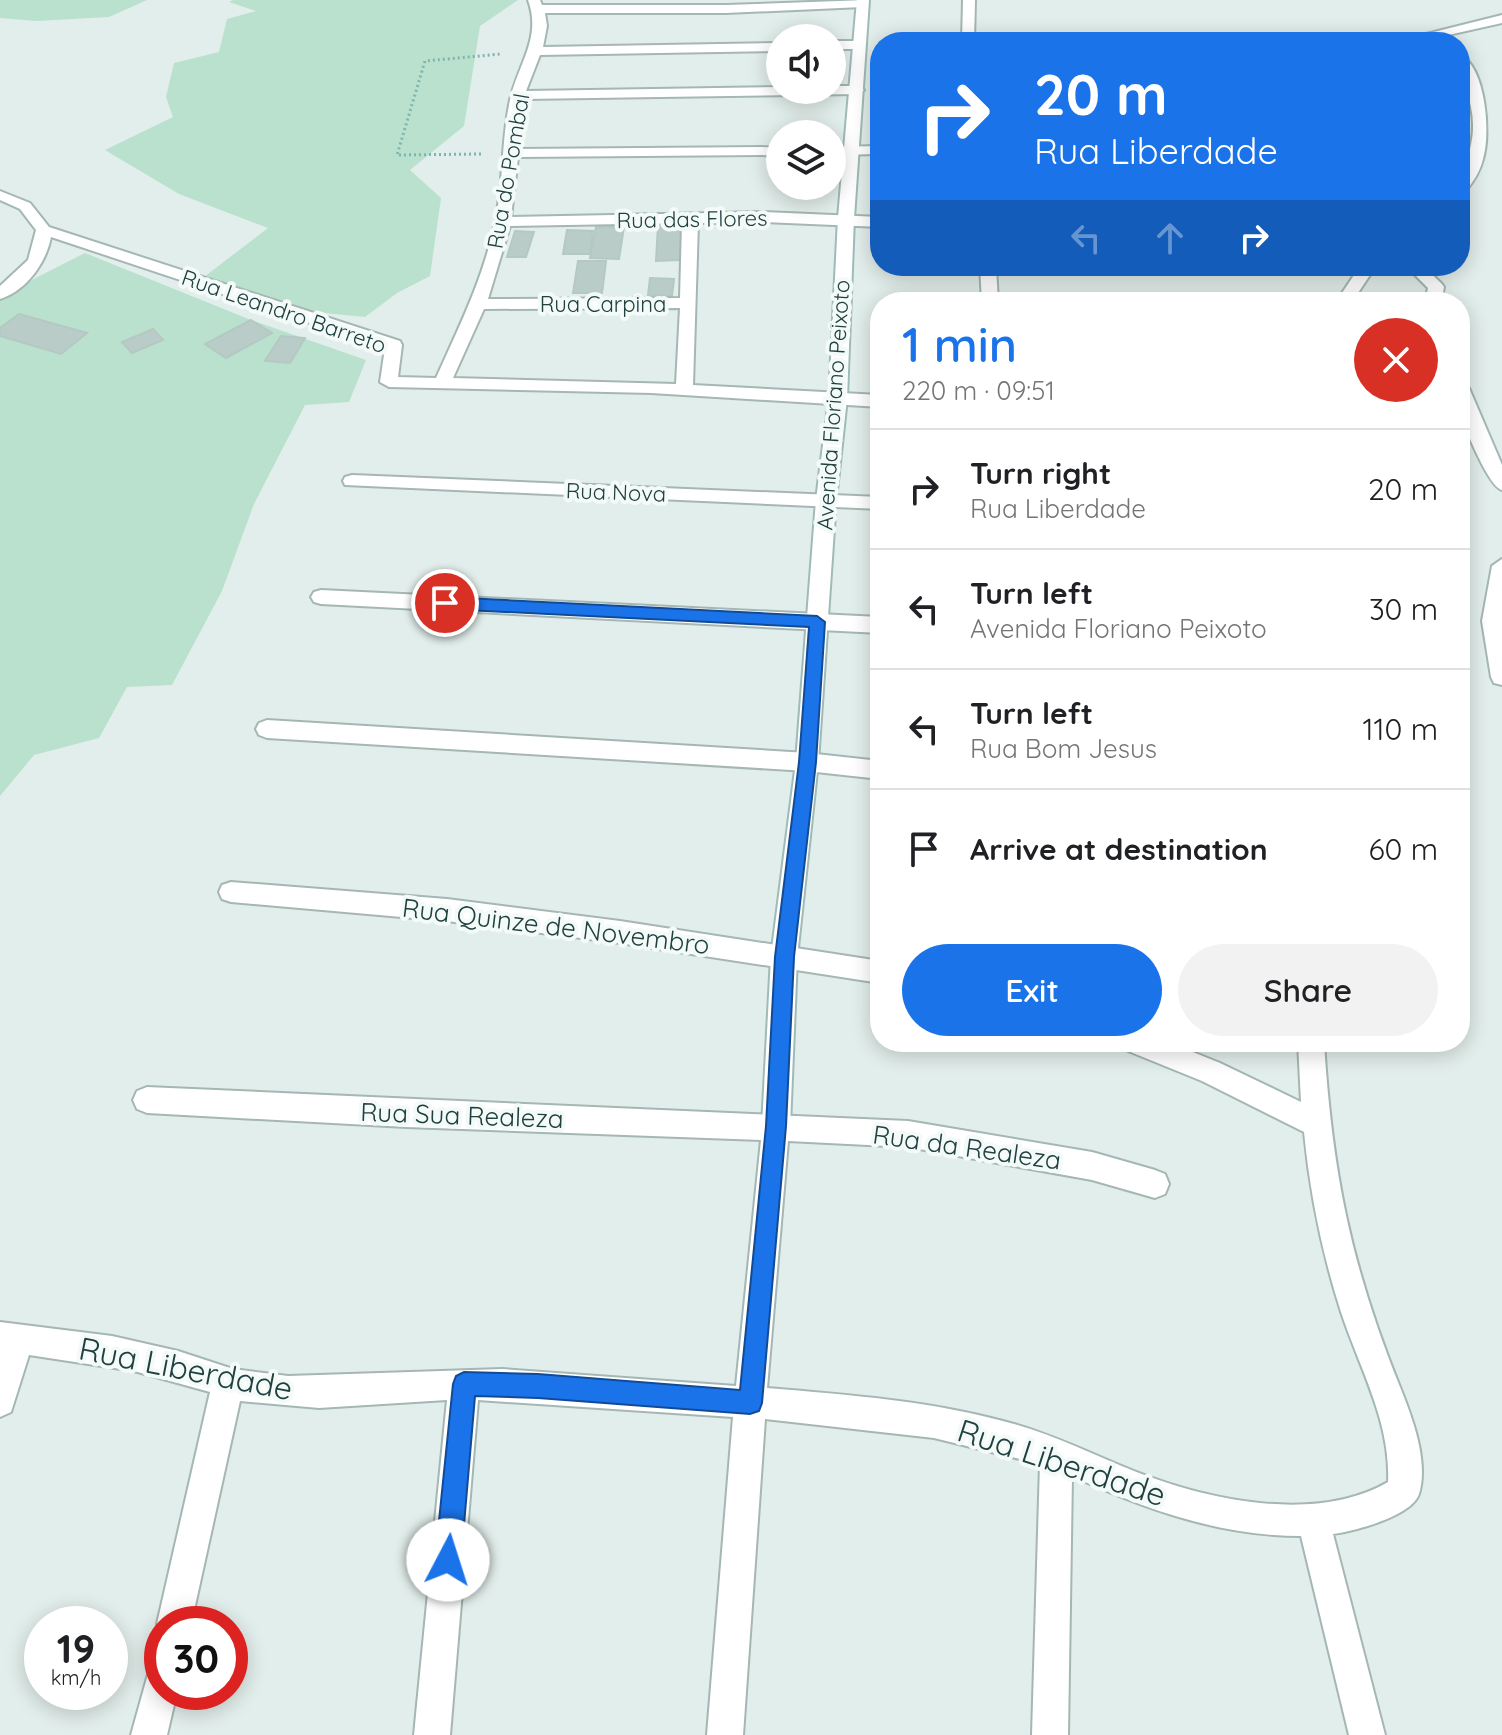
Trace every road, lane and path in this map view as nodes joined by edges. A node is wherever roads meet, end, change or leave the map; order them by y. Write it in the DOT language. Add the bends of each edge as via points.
graph roads {
  1 [pos="969,0"];
  2 [pos="863,2"];
  3 [pos="536,4"];
  4 [pos="1502,19"];
  5 [pos="968,32"];
  6 [pos="1463,32"];
  7 [pos="846,45"];
  8 [pos="860,45"];
  9 [pos="766,47"];
  10 [pos="538,51"];
  11 [pos="1470,74"];
  12 [pos="857,90"];
  13 [pos="518,95"];
  14 [pos="846,134"];
  15 [pos="846,150"];
  16 [pos="870,150"];
  17 [pos="766,151"];
  18 [pos="510,153"];
  19 [pos="1470,172"];
  20 [pos="0,195"];
  21 [pos="845,200"];
  22 [pos="846,218"];
  23 [pos="690,219"];
  24 [pos="870,221"];
  25 [pos="503,222"];
  26 [pos="44,230"];
  27 [pos="1424,276"];
  28 [pos="1435,292"];
  29 [pos="0,294"];
  30 [pos="688,303"];
  31 [pos="479,304"];
  32 [pos="442,383"];
  33 [pos="684,390"];
  34 [pos="838,398"];
  35 [pos="870,400"];
  36 [pos="1470,411"];
  37 [pos="352,481"];
  38 [pos="1502,484"];
  39 [pos="826,500"];
  40 [pos="870,502"];
  41 [pos="1502,566"];
  42 [pos="321,597"];
  43 [pos="817,622"];
  44 [pos="870,625"];
  45 [pos="1502,677"];
  46 [pos="267,729"];
  47 [pos="807,762"];
  48 [pos="870,769"];
  49 [pos="231,892"];
  50 [pos="784,957"];
  51 [pos="870,970"];
  52 [pos="1162,1052"];
  53 [pos="1311,1052"];
  54 [pos="147,1100"];
  55 [pos="1315,1123"];
  56 [pos="776,1126"];
  57 [pos="1155,1184"];
  58 [pos="9,1338"];
  59 [pos="228,1383"];
  60 [pos="464,1384"];
  61 [pos="0,1401"];
  62 [pos="750,1403"];
  63 [pos="1056,1454"];
  64 [pos="1314,1522"];
  65 [pos="178,1606"];
  66 [pos="155,1710"];
  67 [pos="149,1735"];
  68 [pos="432,1735"];
  69 [pos="725,1735"];
  70 [pos="1050,1735"];
  71 [pos="1367,1735"];
  1 -- 5 [label="street"];
  2 -- 3 [label="street" via="726,9"];
  2 -- 8 [label="street, Avenida Floriano Peixoto"];
  3 -- 10 [label="street, Rua do Pombal"];
  4 -- 6 [label="street"];
  7 -- 8 [label="street"];
  8 -- 12 [label="street, Avenida Floriano Peixoto"];
  9 -- 10 [label="street"];
  10 -- 13 [label="street, Rua do Pombal"];
  10 -- 18 [label="path" via="425,61 397,155"];
  11 -- 19 [label="street" via="1480,126"];
  12 -- 13 [label="street"];
  12 -- 14 [label="street, Avenida Floriano Peixoto"];
  13 -- 18 [label="street, Rua do Pombal"];
  15 -- 16 [label="street"];
  17 -- 18 [label="street"];
  18 -- 25 [label="street, Rua do Pombal"];
  20 -- 26 [label="street" via="25,206"];
  21 -- 22 [label="street, Avenida Floriano Peixoto"];
  22 -- 23 [label="street, Rua das Flores"];
  22 -- 24 [label="street, Rua das Flores"];
  22 -- 34 [label="street, Avenida Floriano Peixoto"];
  23 -- 25 [label="street, Rua das Flores"];
  23 -- 30 [label="street"];
  25 -- 31 [label="street, Rua do Pombal"];
  26 -- 29 [label="street" via="42,254 22,279"];
  26 -- 32 [label="street, Rua Leandro Barreto" via="394,345 389,382"];
  27 -- 28 [label="street"];
  30 -- 31 [label="street, Rua Carpina"];
  30 -- 33 [label="street, Rua Carpina"];
  31 -- 32 [label="street, Rua do Pombal"];
  32 -- 33 [label="street, Rua Leandro Barreto"];
  33 -- 34 [label="street, Rua Leandro Barreto"];
  34 -- 35 [label="street, Rua Leandro Barreto"];
  34 -- 39 [label="street, Avenida Floriano Peixoto"];
  36 -- 38 [label="street"];
  37 -- 39 [label="street, Rua Nova"];
  39 -- 40 [label="street, Rua Nova"];
  39 -- 43 [label="street, Avenida Floriano Peixoto"];
  41 -- 45 [label="street" via="1491,614 1492,647"];
  42 -- 43 [label="street"];
  43 -- 44 [label="street"];
  43 -- 47 [label="street, Avenida Floriano Peixoto"];
  46 -- 47 [label="street"];
  47 -- 48 [label="street"];
  47 -- 50 [label="street, Avenida Floriano Peixoto"];
  49 -- 50 [label="street, Rua Quinze de Novembro" via="447,910"];
  50 -- 51 [label="street, Rua Quinze de Novembro"];
  50 -- 56 [label="street, Avenida Floriano Peixoto"];
  52 -- 55 [label="street"];
  53 -- 55 [label="street"];
  54 -- 56 [label="street, Rua Sua Realeza"];
  55 -- 64 [label="street, Rua Liberdade" via="1342,1267 1403,1439 1406,1469 1404,1491 1391,1501"];
  56 -- 57 [label="street, Rua da Realeza" via="908,1134 1092,1166"];
  56 -- 62 [label="street, Avenida Floriano Peixoto"];
  58 -- 59 [label="street, Rua Liberdade" via="94,1347"];
  58 -- 61 [label="street"];
  59 -- 60 [label="street, Rua Liberdade" via="350,1393"];
  59 -- 65 [label="street"];
  60 -- 62 [label="street, Rua Liberdade"];
  60 -- 68 [label="street"];
  62 -- 63 [label="street, Rua Liberdade" via="967,1426"];
  62 -- 69 [label="street, Avenida Floriano Peixoto"];
  63 -- 64 [label="street, Rua Liberdade" via="1148,1493 1246,1517"];
  63 -- 70 [label="street"];
  64 -- 71 [label="street"];
  66 -- 67 [label="street"];
}
